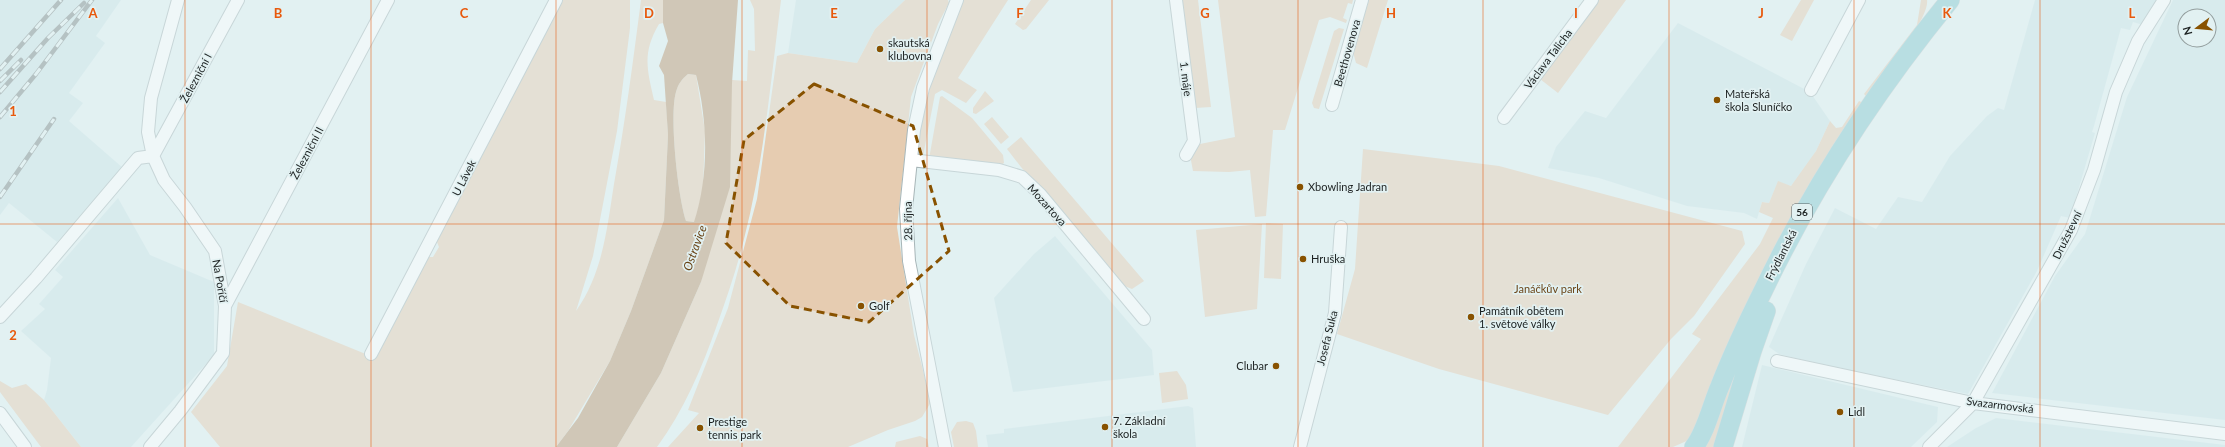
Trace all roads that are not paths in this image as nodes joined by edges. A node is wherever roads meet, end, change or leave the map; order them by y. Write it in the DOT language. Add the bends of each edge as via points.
graph roads {
  1 [pos="178,0"];
  2 [pos="238,0"];
  3 [pos="388,0"];
  4 [pos="556,0"];
  5 [pos="957,0"];
  6 [pos="1176,0"];
  7 [pos="1362,0"];
  8 [pos="1592,0"];
  9 [pos="1859,0"];
  10 [pos="2164,0"];
  11 [pos="1956,1"];
  12 [pos="1811,90"];
  13 [pos="1332,105"];
  14 [pos="1504,118"];
  15 [pos="1186,155"];
  16 [pos="153,156"];
  17 [pos="911,160"];
  18 [pos="1341,227"];
  19 [pos="226,306"];
  20 [pos="0,317"];
  21 [pos="1144,319"];
  22 [pos="371,354"];
  23 [pos="1777,361"];
  24 [pos="1973,402"];
  25 [pos="0,413"];
  26 [pos="2225,434"];
  27 [pos="25,447"];
  28 [pos="150,447"];
  29 [pos="945,447"];
  30 [pos="1300,447"];
  31 [pos="1694,447"];
  32 [pos="1723,447"];
  33 [pos="1929,447"];
  1 -- 16 [label="street, Na Poříčí" via="151,98 148,132"];
  2 -- 16 [label="street, Železniční I"];
  3 -- 19 [label="street, Železniční II"];
  4 -- 22 [label="street, U Lávek"];
  5 -- 17 [label="street, 28. října" via="923,88"];
  6 -- 15 [label="street, 1. máje" via="1194,141"];
  7 -- 13 [label="street, Beethovenova"];
  8 -- 14 [label="street, Václava Talicha"];
  9 -- 12 [label="street"];
  10 -- 24 [label="street, Družstevní" via="2138,41 2116,92 2094,170 2072,230"];
  11 -- 31 [label="main road, Frýdlantská / 56" via="1923,33 1870,105 1801,214 1757,303"];
  11 -- 32 [label="main road, Frýdlantská / 56" via="1880,112 1811,220 1789,262 1760,327"];
  16 -- 19 [label="street, Na Poříčí" via="164,180 215,251"];
  16 -- 20 [label="street" via="138,158"];
  17 -- 21 [label="street, Mozartova" via="999,170 1022,177 1039,193"];
  17 -- 29 [label="street, 28. října" via="906,209 909,261"];
  18 -- 30 [label="street, Josefa Suka" via="1335,313"];
  19 -- 28 [label="street, Na Poříčí" via="223,353"];
  23 -- 24 [label="street, Svazarmovská"];
  24 -- 26 [label="street, Svazarmovská"];
  24 -- 33 [label="street, Družstevní"];
  25 -- 27 [label="street"];
}
